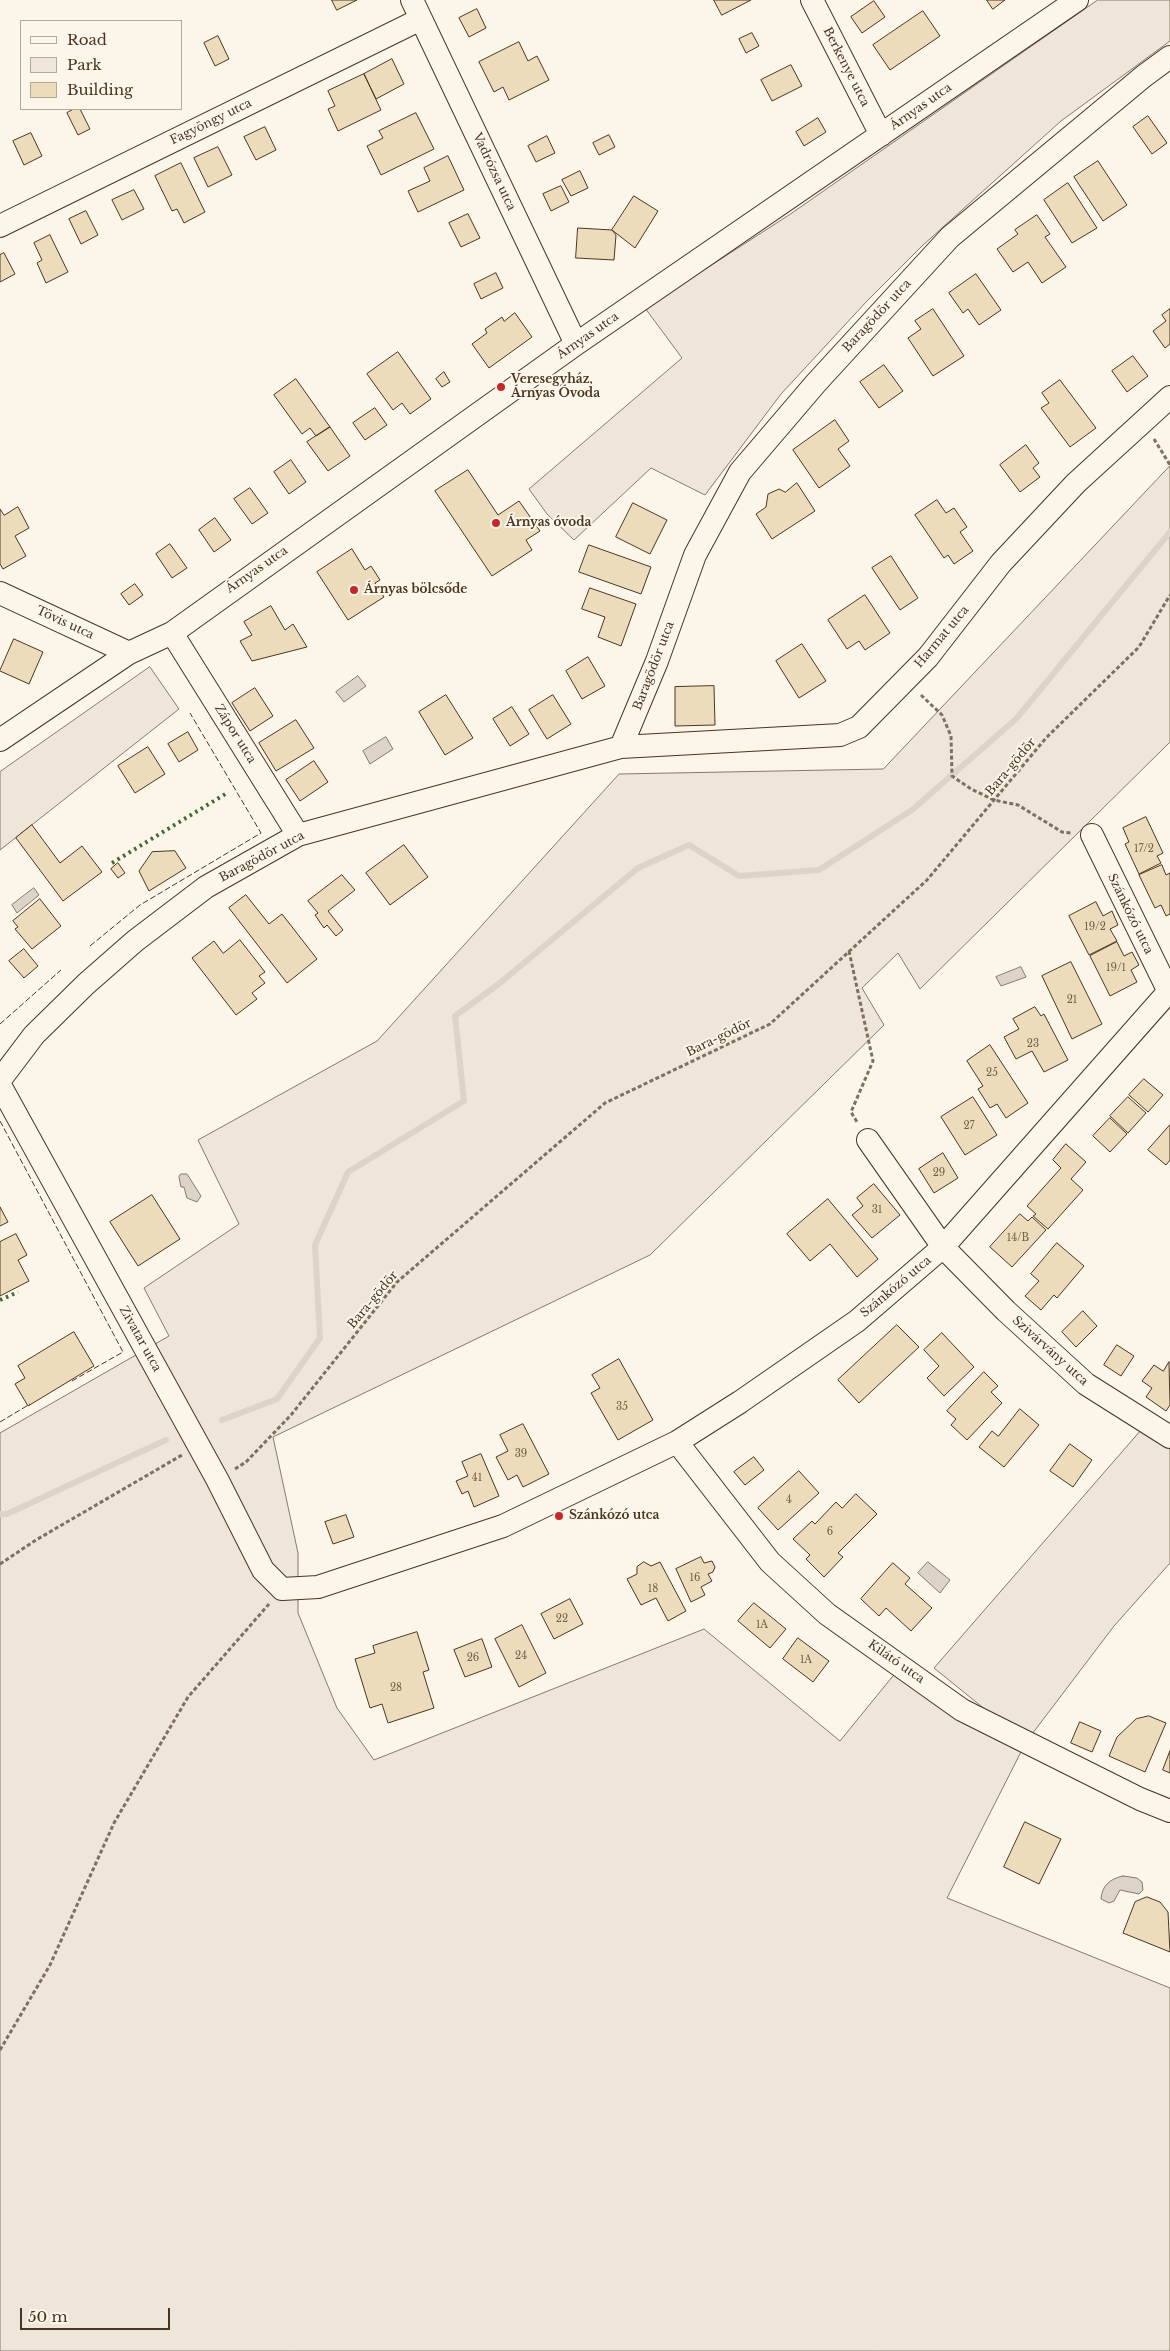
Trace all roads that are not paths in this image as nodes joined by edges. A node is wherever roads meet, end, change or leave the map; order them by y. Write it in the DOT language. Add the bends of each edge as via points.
graph roads {
  1 [pos="812,0"];
  2 [pos="1077,0"];
  3 [pos="417,9"];
  4 [pos="1170,57"];
  5 [pos="881,135"];
  6 [pos="0,226"];
  7 [pos="576,344"];
  8 [pos="1170,397"];
  9 [pos="0,593"];
  10 [pos="172,632"];
  11 [pos="129,653"];
  12 [pos="0,740"];
  13 [pos="621,747"];
  14 [pos="298,835"];
  15 [pos="1092,835"];
  16 [pos="1170,992"];
  17 [pos="0,1080"];
  18 [pos="0,1085"];
  19 [pos="868,1140"];
  20 [pos="943,1247"];
  21 [pos="1170,1436"];
  22 [pos="677,1442"];
  23 [pos="282,1589"];
  24 [pos="1170,1811"];
  1 -- 5 [label="street, Berkenye utca"];
  2 -- 5 [label="street, Árnyas utca"];
  3 -- 6 [label="street, Fagyöngy utca"];
  3 -- 7 [label="street, Vadrózsa utca"];
  4 -- 13 [label="street, Baragödör utca" via="950,237 816,383 740,472 696,555"];
  5 -- 7 [label="street, Árnyas utca"];
  7 -- 10 [label="street, Árnyas utca"];
  8 -- 13 [label="street, Harmat utca" via="1076,483 1001,563 928,657 859,727 840,735"];
  9 -- 11 [label="street, Tövis utca"];
  10 -- 11 [label="street, Árnyas utca"];
  10 -- 14 [label="street, Zápor utca"];
  11 -- 12 [label="street, Árnyas utca"];
  13 -- 14 [label="street, Baragödör utca"];
  14 -- 17 [label="street, Baragödör utca" via="206,887 134,941 34,1035"];
  15 -- 16 [label="street, Szánkózó utca"];
  16 -- 20 [label="street, Szánkózó utca"];
  18 -- 23 [label="street, Zivatar utca" via="263,1570"];
  19 -- 20 [label="street, Szánkózó utca"];
  20 -- 21 [label="street, Szivárvány utca" via="1006,1311 1086,1384"];
  20 -- 22 [label="street, Szánkózó utca" via="857,1321"];
  22 -- 23 [label="street, Szánkózó utca" via="503,1526 318,1587"];
  22 -- 24 [label="street, Kilátó utca" via="770,1562 827,1614 962,1710 1140,1800"];
}
